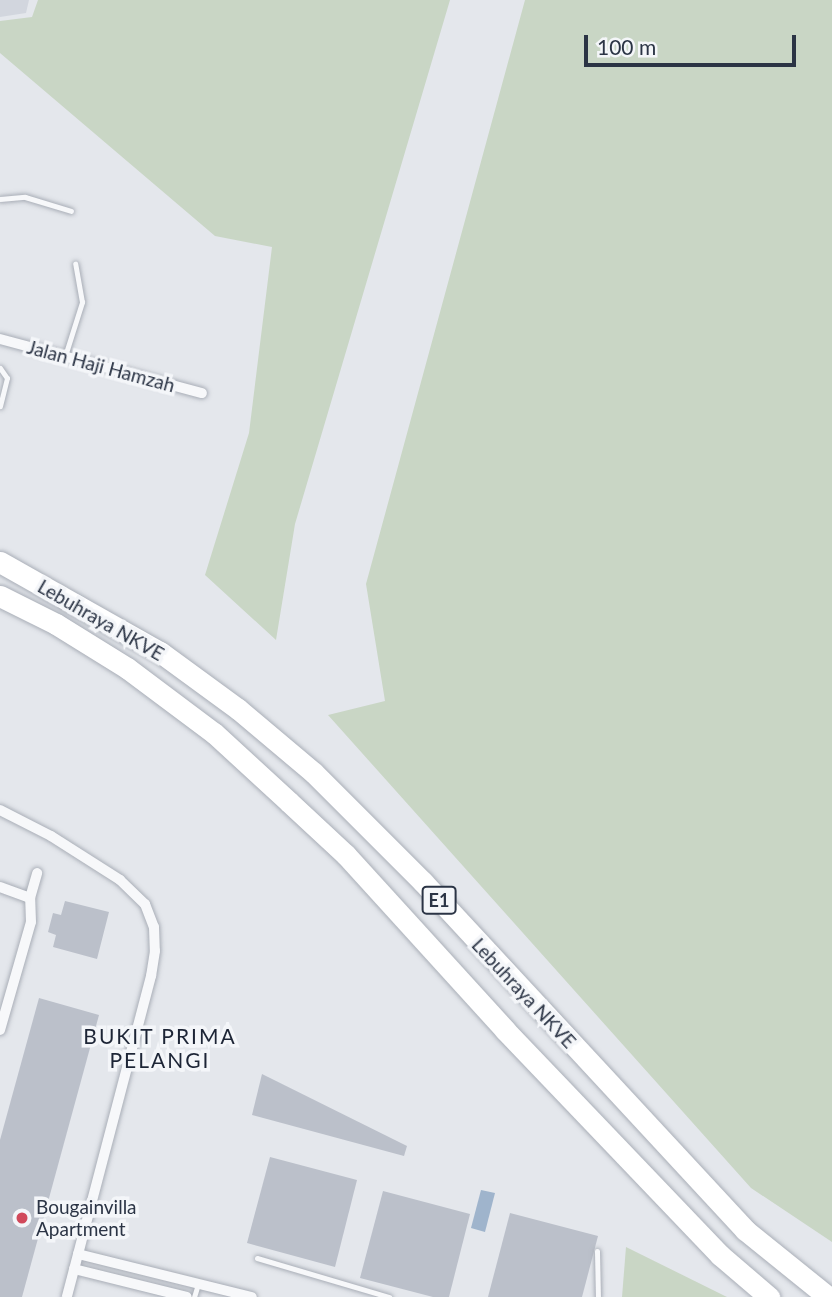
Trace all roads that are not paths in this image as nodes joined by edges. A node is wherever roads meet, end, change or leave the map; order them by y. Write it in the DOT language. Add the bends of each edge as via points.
graph roads {
  1 [pos="0,199"];
  2 [pos="71,211"];
  3 [pos="75,264"];
  4 [pos="0,339"];
  5 [pos="65,356"];
  6 [pos="0,368"];
  7 [pos="202,393"];
  8 [pos="0,406"];
  9 [pos="0,562"];
  10 [pos="0,596"];
  11 [pos="0,810"];
  12 [pos="37,873"];
  13 [pos="0,887"];
  14 [pos="30,898"];
  15 [pos="0,1027"];
  16 [pos="597,1251"];
  17 [pos="78,1254"];
  18 [pos="257,1258"];
  19 [pos="74,1269"];
  20 [pos="198,1284"];
  21 [pos="66,1297"];
  22 [pos="187,1297"];
  23 [pos="194,1297"];
  24 [pos="252,1297"];
  25 [pos="389,1297"];
  26 [pos="598,1297"];
  27 [pos="769,1297"];
  28 [pos="828,1297"];
  1 -- 2 [label="lane" via="25,197"];
  3 -- 5 [label="lane" via="82,302"];
  4 -- 5 [label="street, Jalan Haji Hamzah"];
  5 -- 7 [label="street, Jalan Haji Hamzah"];
  6 -- 8 [label="lane" via="7,378"];
  9 -- 28 [label="highway, Lebuhraya NKVE / E1" via="160,652 314,773 423,883 746,1230"];
  10 -- 27 [label="highway, Lebuhraya NKVE / E1" via="127,668 214,733 346,855 720,1255"];
  11 -- 17 [label="street" via="120,880 145,904 154,927 151,976"];
  12 -- 14 [label="street"];
  13 -- 14 [label="street"];
  14 -- 15 [label="street" via="31,922"];
  16 -- 26 [label="lane"];
  17 -- 19 [label="street"];
  17 -- 20 [label="street"];
  18 -- 25 [label="lane"];
  19 -- 21 [label="street"];
  19 -- 22 [label="street"];
  20 -- 23 [label="lane"];
  20 -- 24 [label="street"];
}
